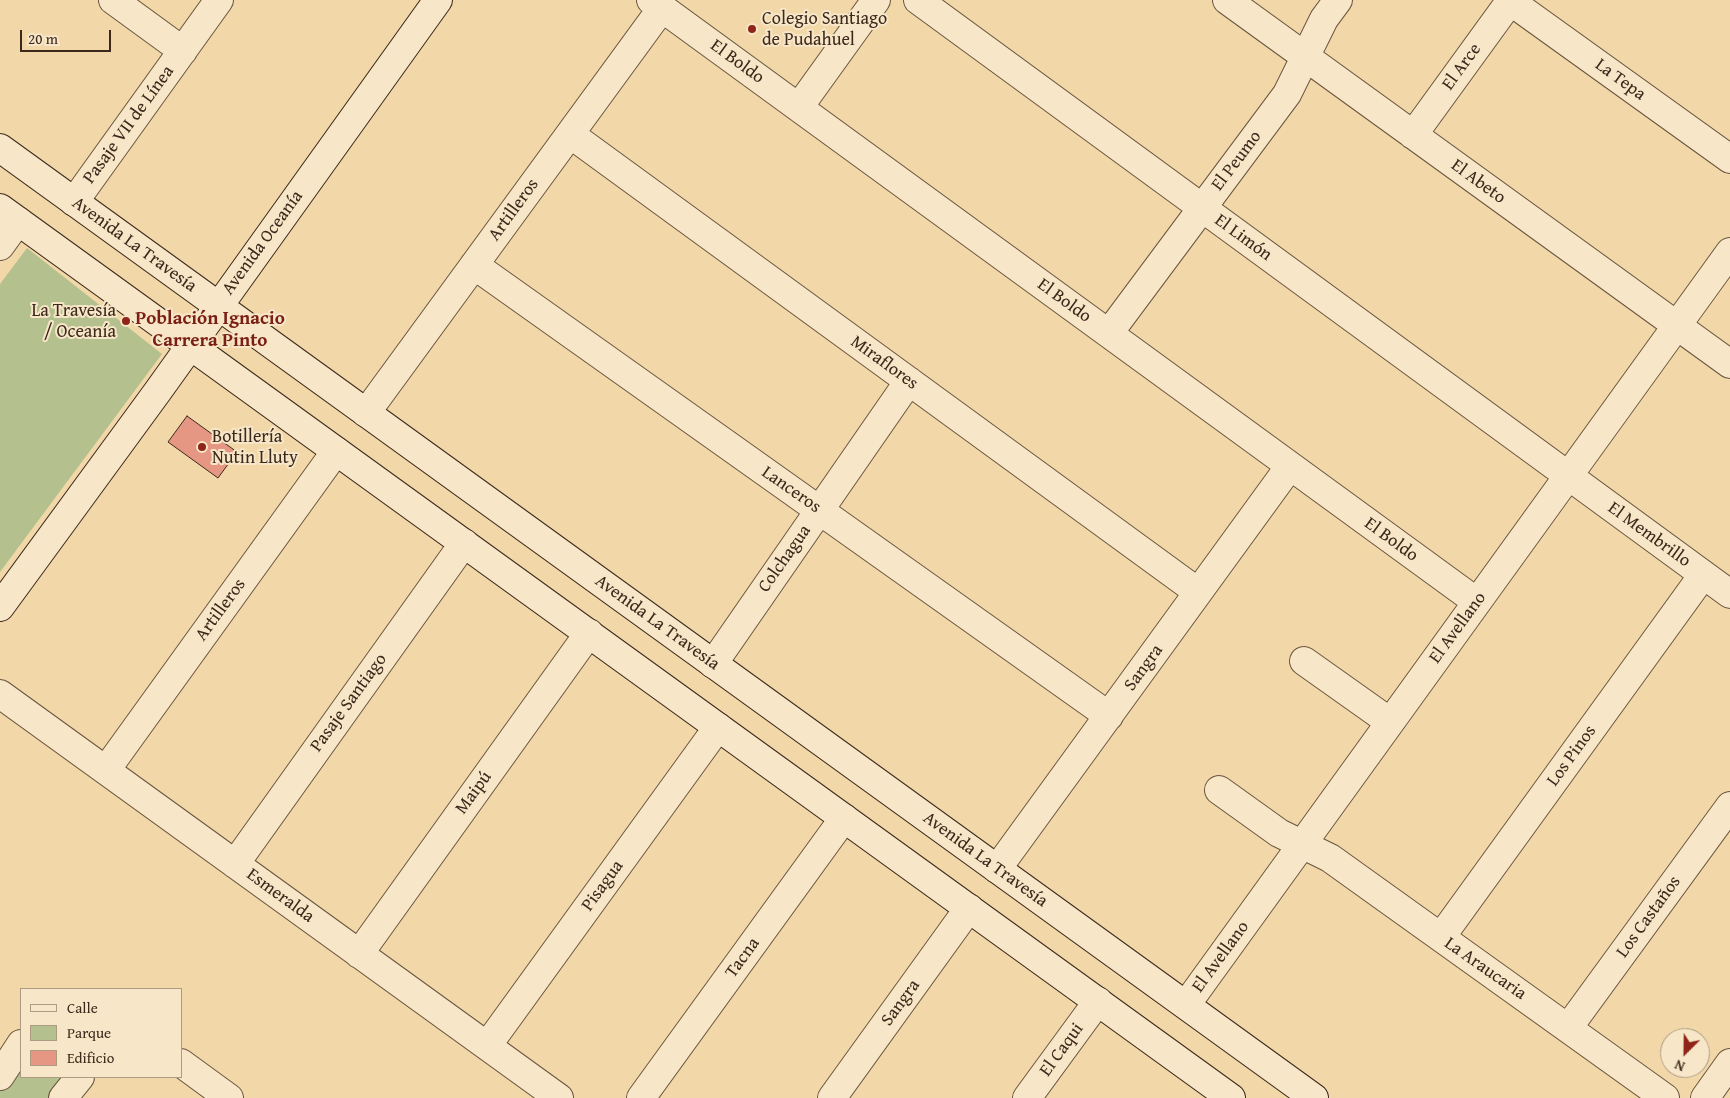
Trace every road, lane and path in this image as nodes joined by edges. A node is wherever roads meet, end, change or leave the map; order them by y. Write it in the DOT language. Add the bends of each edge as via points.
graph roads {
  1 [pos="113,0"];
  2 [pos="219,0"];
  3 [pos="438,0"];
  4 [pos="876,0"];
  5 [pos="918,0"];
  6 [pos="1226,0"];
  7 [pos="1338,0"];
  8 [pos="1510,1"];
  9 [pos="657,4"];
  10 [pos="182,50"];
  11 [pos="1306,58"];
  12 [pos="799,107"];
  13 [pos="570,134"];
  14 [pos="1413,135"];
  15 [pos="0,148"];
  16 [pos="1730,159"];
  17 [pos="74,202"];
  18 [pos="1202,208"];
  19 [pos="9,214"];
  20 [pos="0,246"];
  21 [pos="1730,252"];
  22 [pos="474,265"];
  23 [pos="217,306"];
  24 [pos="1677,326"];
  25 [pos="1109,334"];
  26 [pos="191,345"];
  27 [pos="1730,364"];
  28 [pos="908,381"];
  29 [pos="366,413"];
  30 [pos="336,450"];
  31 [pos="1290,466"];
  32 [pos="1568,476"];
  33 [pos="819,510"];
  34 [pos="464,543"];
  35 [pos="1704,575"];
  36 [pos="1198,592"];
  37 [pos="1730,594"];
  38 [pos="1477,602"];
  39 [pos="0,607"];
  40 [pos="589,633"];
  41 [pos="1304,661"];
  42 [pos="713,664"];
  43 [pos="0,694"];
  44 [pos="1109,716"];
  45 [pos="1390,722"];
  46 [pos="718,727"];
  47 [pos="106,770"];
  48 [pos="1219,790"];
  49 [pos="1730,806"];
  50 [pos="844,818"];
  51 [pos="1302,844"];
  52 [pos="234,864"];
  53 [pos="997,869"];
  54 [pos="969,908"];
  55 [pos="1441,937"];
  56 [pos="359,954"];
  57 [pos="1098,1001"];
  58 [pos="1186,1005"];
  59 [pos="1568,1028"];
  60 [pos="20,1046"];
  61 [pos="487,1046"];
  62 [pos="1730,1063"];
  63 [pos="182,1064"];
  64 [pos="0,1076"];
  65 [pos="79,1078"];
  66 [pos="1216,1094"];
  67 [pos="63,1098"];
  68 [pos="229,1098"];
  69 [pos="559,1098"];
  70 [pos="641,1098"];
  71 [pos="832,1098"];
  72 [pos="1027,1098"];
  73 [pos="1314,1098"];
  74 [pos="1666,1098"];
  75 [pos="1704,1098"];
  1 -- 10 [label="street"];
  2 -- 10 [label="street, Pasaje VII de Línea"];
  3 -- 23 [label="street, Avenida Oceanía"];
  4 -- 12 [label="street"];
  5 -- 18 [label="street, El Limón"];
  6 -- 11 [label="street, El Abeto"];
  7 -- 11 [label="street, El Peumo" via="1324,19"];
  8 -- 14 [label="street, El Arce"];
  8 -- 16 [label="street, La Tepa"];
  9 -- 12 [label="street, El Boldo"];
  9 -- 13 [label="street, Artilleros"];
  10 -- 17 [label="street, Pasaje VII de Línea"];
  11 -- 14 [label="street, El Abeto"];
  11 -- 18 [label="street, El Peumo" via="1287,94"];
  12 -- 25 [label="street, El Boldo"];
  13 -- 22 [label="street, Artilleros"];
  13 -- 28 [label="street, Miraflores"];
  14 -- 24 [label="street, El Abeto"];
  15 -- 17 [label="street, Avenida La Travesía"];
  17 -- 23 [label="street, Avenida La Travesía"];
  18 -- 25 [label="street, El Peumo"];
  18 -- 32 [label="street, El Limón"];
  19 -- 20 [label="street"];
  19 -- 26 [label="street"];
  21 -- 24 [label="street, El Avellano"];
  22 -- 29 [label="street, Artilleros"];
  22 -- 33 [label="street, Lanceros"];
  23 -- 26 [label="street, Avenida Oceanía"];
  23 -- 29 [label="street, Avenida La Travesía"];
  24 -- 27 [label="street, El Abeto"];
  24 -- 32 [label="street, El Avellano"];
  25 -- 31 [label="street, El Boldo"];
  26 -- 30 [label="street"];
  26 -- 39 [label="street, Avenida Oceanía"];
  28 -- 33 [label="street, Colchagua"];
  28 -- 36 [label="street, Miraflores"];
  29 -- 42 [label="street, Avenida La Travesía"];
  30 -- 34 [label="street"];
  30 -- 47 [label="street, Artilleros"];
  31 -- 36 [label="street, Sangra"];
  31 -- 38 [label="street, El Boldo"];
  32 -- 35 [label="street, El Membrillo"];
  32 -- 38 [label="street, El Avellano"];
  33 -- 42 [label="street, Colchagua"];
  33 -- 44 [label="street, Lanceros"];
  34 -- 40 [label="street"];
  34 -- 52 [label="street, Pasaje Santiago"];
  35 -- 37 [label="street, El Membrillo"];
  35 -- 55 [label="street, Los Pinos"];
  36 -- 44 [label="street, Sangra"];
  38 -- 45 [label="street, El Avellano"];
  40 -- 46 [label="street"];
  40 -- 56 [label="street, Maipú"];
  41 -- 45 [label="street"];
  42 -- 53 [label="street, Avenida La Travesía"];
  43 -- 47 [label="street, Esmeralda"];
  44 -- 53 [label="street, Sangra"];
  45 -- 51 [label="street, El Avellano"];
  46 -- 50 [label="street"];
  46 -- 61 [label="street, Pisagua"];
  47 -- 52 [label="street, Esmeralda"];
  48 -- 51 [label="street, La Araucaria" via="1280,833"];
  49 -- 59 [label="street, Los Castaños"];
  50 -- 54 [label="street"];
  50 -- 70 [label="street, Tacna"];
  51 -- 55 [label="street, La Araucaria" via="1330,858"];
  51 -- 58 [label="street, El Avellano"];
  52 -- 56 [label="street, Esmeralda"];
  53 -- 58 [label="street, Avenida La Travesía"];
  54 -- 57 [label="street"];
  54 -- 71 [label="street, Sangra"];
  55 -- 59 [label="street, La Araucaria"];
  56 -- 61 [label="street, Esmeralda"];
  57 -- 66 [label="street"];
  57 -- 72 [label="street, El Caqui"];
  58 -- 73 [label="street, Avenida La Travesía"];
  59 -- 74 [label="street, La Araucaria"];
  60 -- 64 [label="street"];
  61 -- 69 [label="street, Esmeralda"];
  62 -- 75 [label="street"];
  63 -- 68 [label="street"];
  65 -- 67 [label="street"];
}
